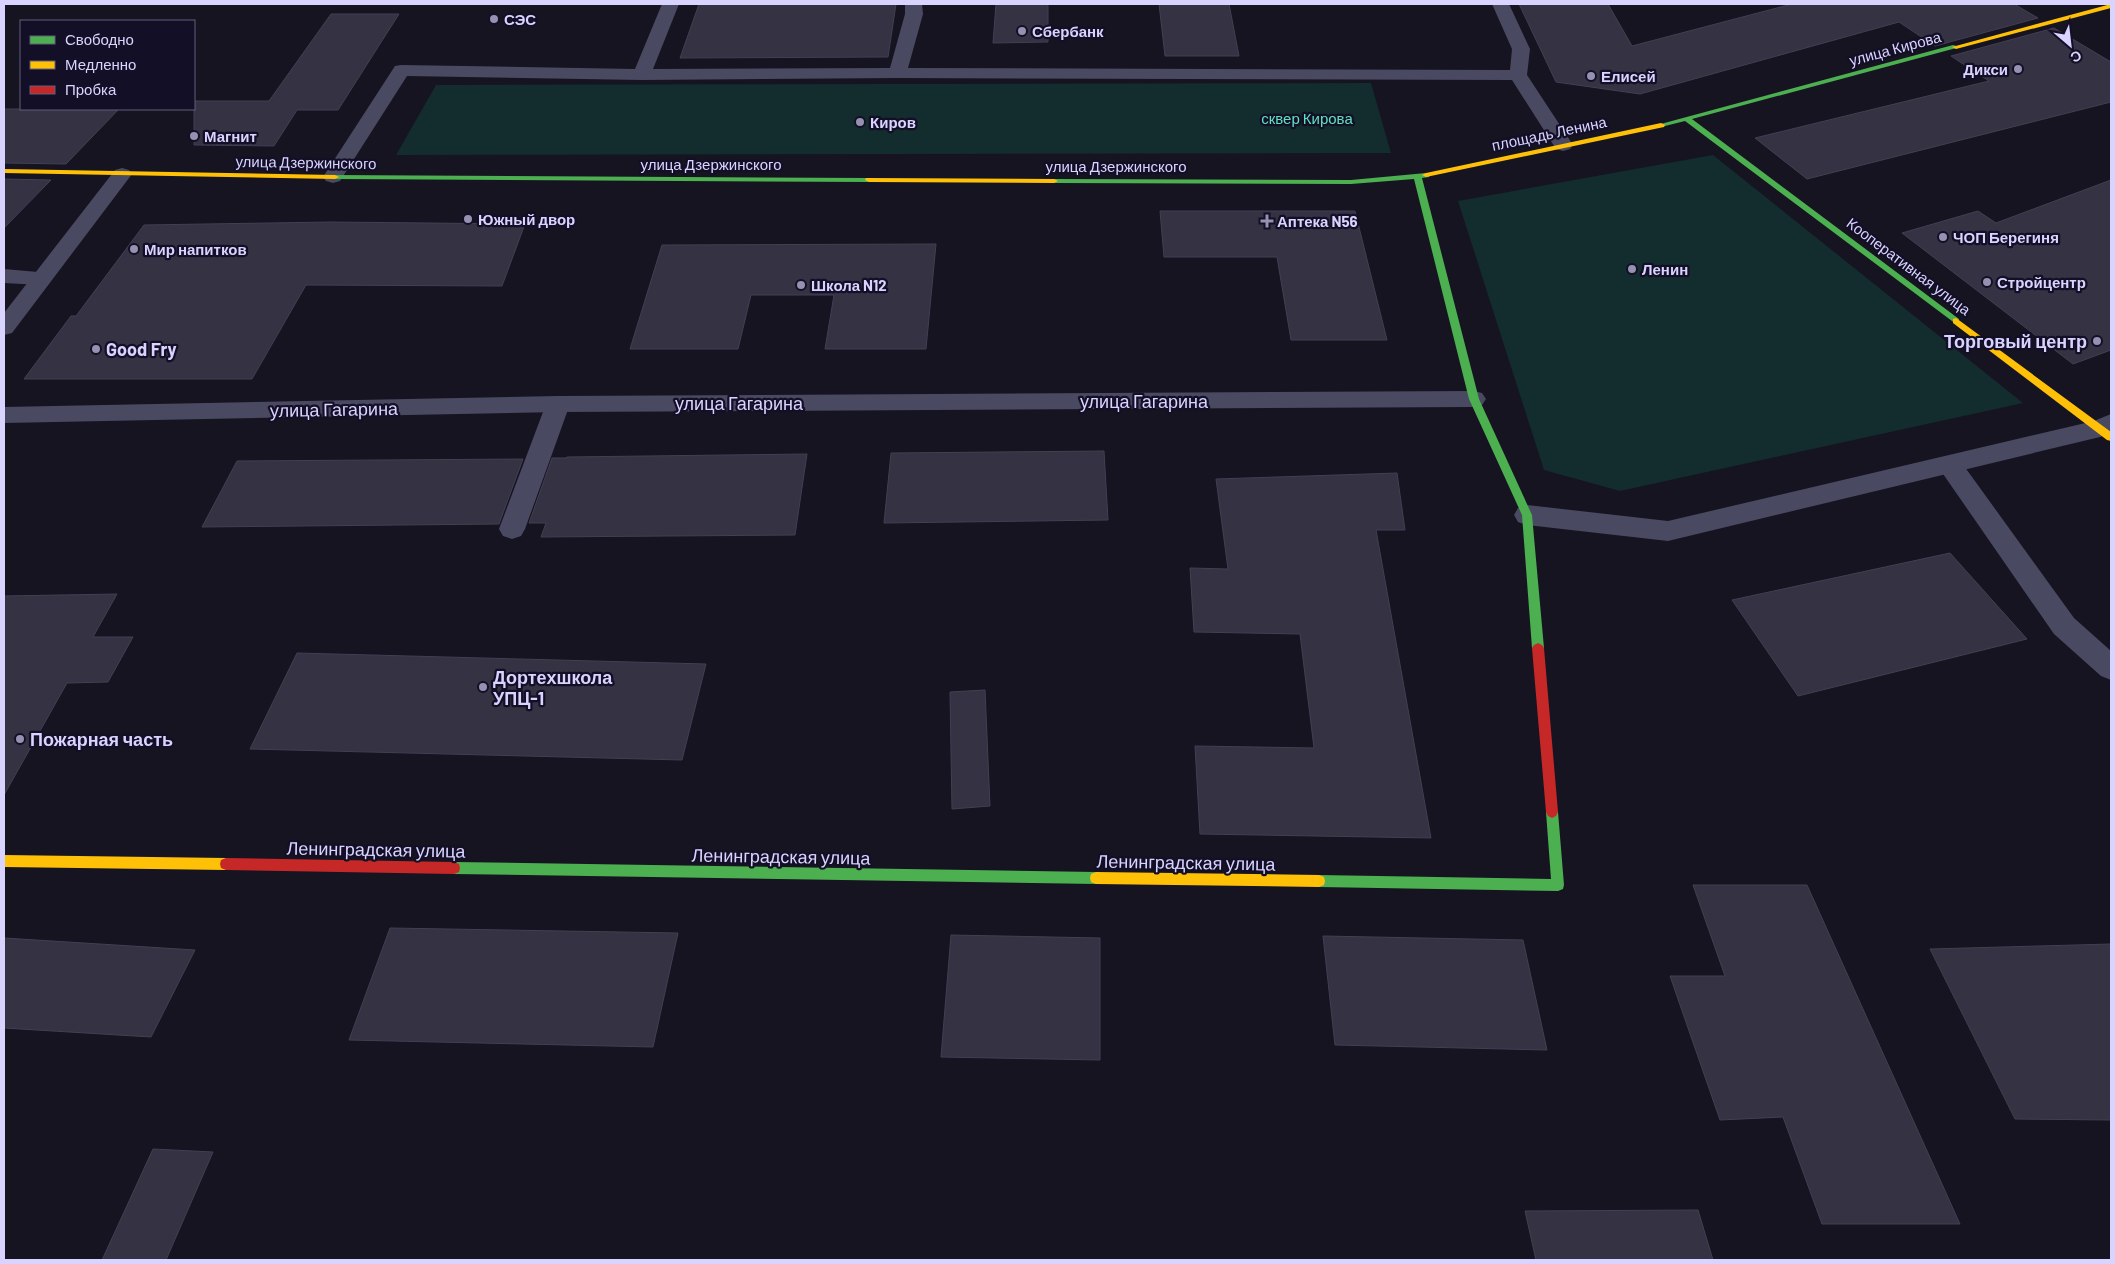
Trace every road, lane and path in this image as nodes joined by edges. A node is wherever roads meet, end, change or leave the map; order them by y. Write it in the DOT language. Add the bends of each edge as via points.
graph roads {
  1 [pos="670,4"];
  2 [pos="914,4"];
  3 [pos="1501,4"];
  4 [pos="2111,6"];
  5 [pos="897,73"];
  6 [pos="642,75"];
  7 [pos="1518,76"];
  8 [pos="1687,119"];
  9 [pos="1563,145"];
  10 [pos="4,171"];
  11 [pos="122,174"];
  12 [pos="1418,177"];
  13 [pos="333,178"];
  14 [pos="4,276"];
  15 [pos="41,278"];
  16 [pos="4,328"];
  17 [pos="1474,400"];
  18 [pos="558,404"];
  19 [pos="4,415"];
  20 [pos="2107,429"];
  21 [pos="1950,466"];
  22 [pos="1527,515"];
  23 [pos="512,528"];
  24 [pos="2111,668"];
  25 [pos="4,861"];
  1 -- 6 [label="street"];
  2 -- 5 [label="street"];
  3 -- 7 [label="street" via="1520,50"];
  4 -- 8 [label="main road, улица Кирова"];
  5 -- 6 [label="street"];
  5 -- 7 [label="street"];
  6 -- 13 [label="street" via="400,70"];
  7 -- 9 [label="street"];
  8 -- 9 [label="main road, площадь Ленина"];
  8 -- 20 [label="main road, Кооперативная улица"];
  9 -- 12 [label="main road, площадь Ленина"];
  10 -- 11 [label="main road, улица Дзержинского"];
  11 -- 13 [label="main road, улица Дзержинского"];
  11 -- 15 [label="street"];
  12 -- 13 [label="main road, улица Дзержинского" via="1351,182"];
  12 -- 17 [label="main road"];
  14 -- 15 [label="street"];
  15 -- 16 [label="street"];
  17 -- 18 [label="street, улица Гагарина"];
  17 -- 22 [label="main road"];
  18 -- 19 [label="street, улица Гагарина"];
  18 -- 23 [label="street"];
  20 -- 21 [label="street"];
  21 -- 22 [label="street" via="1668,531"];
  21 -- 24 [label="street" via="2064,626"];
  22 -- 25 [label="main road, Ленинградская улица" via="1558,885"];
}
